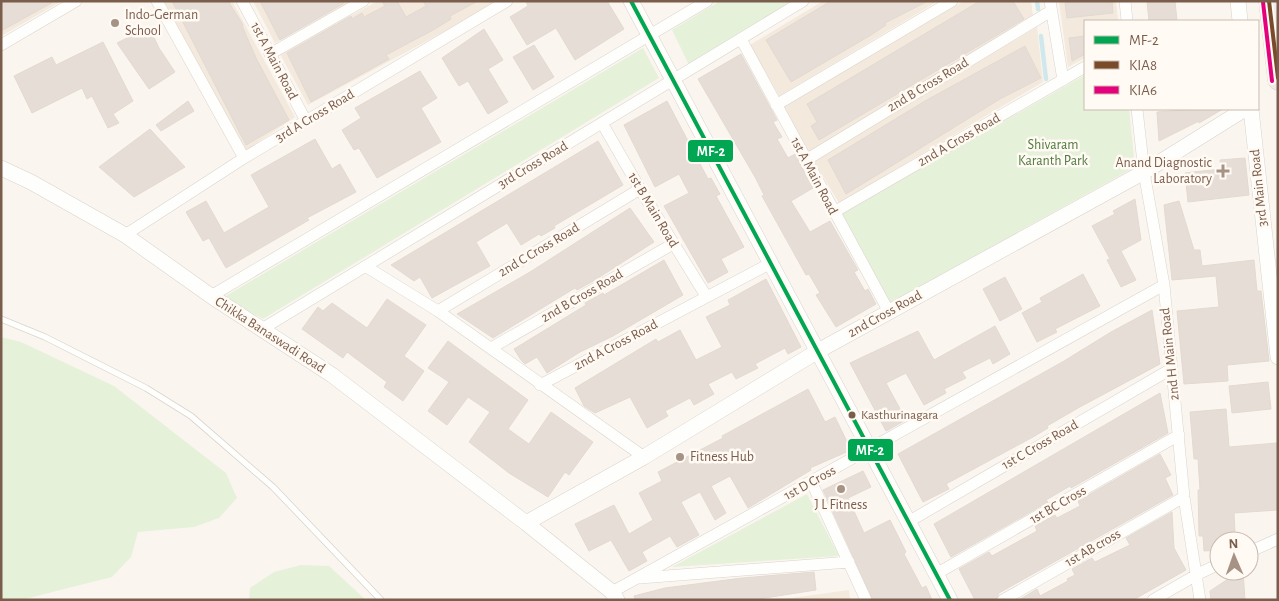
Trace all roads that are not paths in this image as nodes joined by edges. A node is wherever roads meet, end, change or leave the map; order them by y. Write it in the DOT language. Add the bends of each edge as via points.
graph roads {
  1 [pos="76,1"];
  2 [pos="157,1"];
  3 [pos="242,1"];
  4 [pos="363,1"];
  5 [pos="507,1"];
  6 [pos="631,1"];
  7 [pos="707,1"];
  8 [pos="803,1"];
  9 [pos="952,1"];
  10 [pos="1125,1"];
  11 [pos="1238,1"];
  12 [pos="1269,1"];
  13 [pos="1050,6"];
  14 [pos="1127,20"];
  15 [pos="1240,20"];
  16 [pos="650,35"];
  17 [pos="740,39"];
  18 [pos="1,45"];
  19 [pos="270,54"];
  20 [pos="1084,68"];
  21 [pos="674,80"];
  22 [pos="1063,80"];
  23 [pos="1278,80"];
  24 [pos="776,105"];
  25 [pos="1137,110"];
  26 [pos="1243,110"];
  27 [pos="1251,110"];
  28 [pos="306,121"];
  29 [pos="602,123"];
  30 [pos="244,158"];
  31 [pos="806,160"];
  32 [pos="1,168"];
  33 [pos="1144,172"];
  34 [pos="640,189"];
  35 [pos="834,212"];
  36 [pos="125,235"];
  37 [pos="673,244"];
  38 [pos="771,263"];
  39 [pos="365,266"];
  40 [pos="1164,284"];
  41 [pos="211,296"];
  42 [pos="706,296"];
  43 [pos="438,312"];
  44 [pos="889,312"];
  45 [pos="1,319"];
  46 [pos="262,329"];
  47 [pos="491,348"];
  48 [pos="818,352"];
  49 [pos="1278,357"];
  50 [pos="1171,369"];
  51 [pos="540,385"];
  52 [pos="1179,435"];
  53 [pos="870,449"];
  54 [pos="644,457"];
  55 [pos="812,483"];
  56 [pos="1184,496"];
  57 [pos="908,522"];
  58 [pos="526,523"];
  59 [pos="1278,539"];
  60 [pos="1259,548"];
  61 [pos="849,562"];
  62 [pos="1209,569"];
  63 [pos="936,574"];
  64 [pos="1198,574"];
  65 [pos="636,578"];
  66 [pos="614,596"];
  67 [pos="381,600"];
  68 [pos="866,600"];
  69 [pos="950,600"];
  70 [pos="1002,600"];
  71 [pos="1153,600"];
  72 [pos="1200,600"];
  1 -- 18 [label="street"];
  2 -- 30 [label="street"];
  3 -- 19 [label="street, 1st A Main Road"];
  4 -- 19 [label="street"];
  5 -- 28 [label="street, 3rd A Cross Road"];
  6 -- 16 [label="main road"];
  7 -- 16 [label="street"];
  8 -- 17 [label="street, 3rd Cross Road"];
  9 -- 24 [label="street"];
  10 -- 14 [label="street"];
  11 -- 15 [label="main road"];
  12 -- 23 [label="highway"];
  13 -- 22 [label="street"];
  13 -- 31 [label="street, 2nd B Cross Road"];
  16 -- 21 [label="main road"];
  16 -- 41 [label="street"];
  17 -- 21 [label="street, 3rd Cross Road"];
  17 -- 24 [label="street, 1st A Main Road"];
  19 -- 28 [label="street, 1st A Main Road"];
  20 -- 22 [label="street, 2nd A Cross Road"];
  21 -- 29 [label="street, 3rd Cross Road"];
  21 -- 38 [label="main road"];
  22 -- 35 [label="street, 2nd A Cross Road"];
  24 -- 31 [label="street, 1st A Main Road"];
  25 -- 33 [label="street, 2nd H Main Road"];
  26 -- 33 [label="main road, 2nd Cross Road"];
  27 -- 49 [label="main road, 3rd Main Road"];
  28 -- 30 [label="street, 3rd A Cross Road"];
  29 -- 34 [label="street, 1st B Main Road"];
  29 -- 39 [label="street, 3rd Cross Road"];
  30 -- 36 [label="street, 3rd A Cross Road"];
  31 -- 35 [label="street, 1st A Main Road"];
  32 -- 36 [label="main road, Chikka Banaswadi Road"];
  33 -- 40 [label="street, 2nd H Main Road"];
  33 -- 44 [label="main road, 2nd Cross Road"];
  34 -- 37 [label="street, 1st B Main Road"];
  34 -- 43 [label="street, 2nd C Cross Road"];
  35 -- 44 [label="street, 1st A Main Road"];
  36 -- 41 [label="main road, Chikka Banaswadi Road"];
  37 -- 42 [label="street, 1st B Main Road"];
  37 -- 47 [label="street, 2nd B Cross Road"];
  38 -- 42 [label="street, 2nd A Cross Road"];
  38 -- 48 [label="main road"];
  39 -- 43 [label="street"];
  39 -- 46 [label="street, 3rd Cross Road"];
  40 -- 50 [label="street, 2nd H Main Road"];
  40 -- 53 [label="street, 1st D Cross"];
  41 -- 46 [label="main road, Chikka Banaswadi Road"];
  42 -- 51 [label="street, 2nd A Cross Road"];
  43 -- 47 [label="street"];
  44 -- 48 [label="main road, 2nd Cross Road"];
  45 -- 67 [label="lane" via="138,383 191,416 273,487"];
  46 -- 58 [label="main road, Chikka Banaswadi Road" via="332,375"];
  47 -- 51 [label="street"];
  48 -- 53 [label="main road"];
  48 -- 54 [label="main road, 2nd Cross Road"];
  50 -- 52 [label="street, 2nd H Main Road"];
  50 -- 57 [label="street, 1st C Cross Road"];
  51 -- 54 [label="street"];
  52 -- 56 [label="street, 2nd H Main Road"];
  52 -- 63 [label="street, 1st BC Cross"];
  53 -- 55 [label="street, 1st D Cross"];
  53 -- 57 [label="main road"];
  54 -- 58 [label="main road, 2nd Cross Road"];
  55 -- 61 [label="street"];
  55 -- 65 [label="street, 1st D Cross"];
  56 -- 64 [label="street, 2nd H Main Road"];
  56 -- 70 [label="street, 1st AB cross"];
  57 -- 63 [label="main road"];
  58 -- 66 [label="main road, Chikka Banaswadi Road"];
  59 -- 60 [label="street"];
  61 -- 65 [label="street"];
  61 -- 68 [label="street"];
  62 -- 64 [label="street"];
  63 -- 69 [label="main road"];
  64 -- 71 [label="street"];
  64 -- 72 [label="street, 2nd H Main Road"];
  65 -- 66 [label="street, 1st D Cross"];
}
